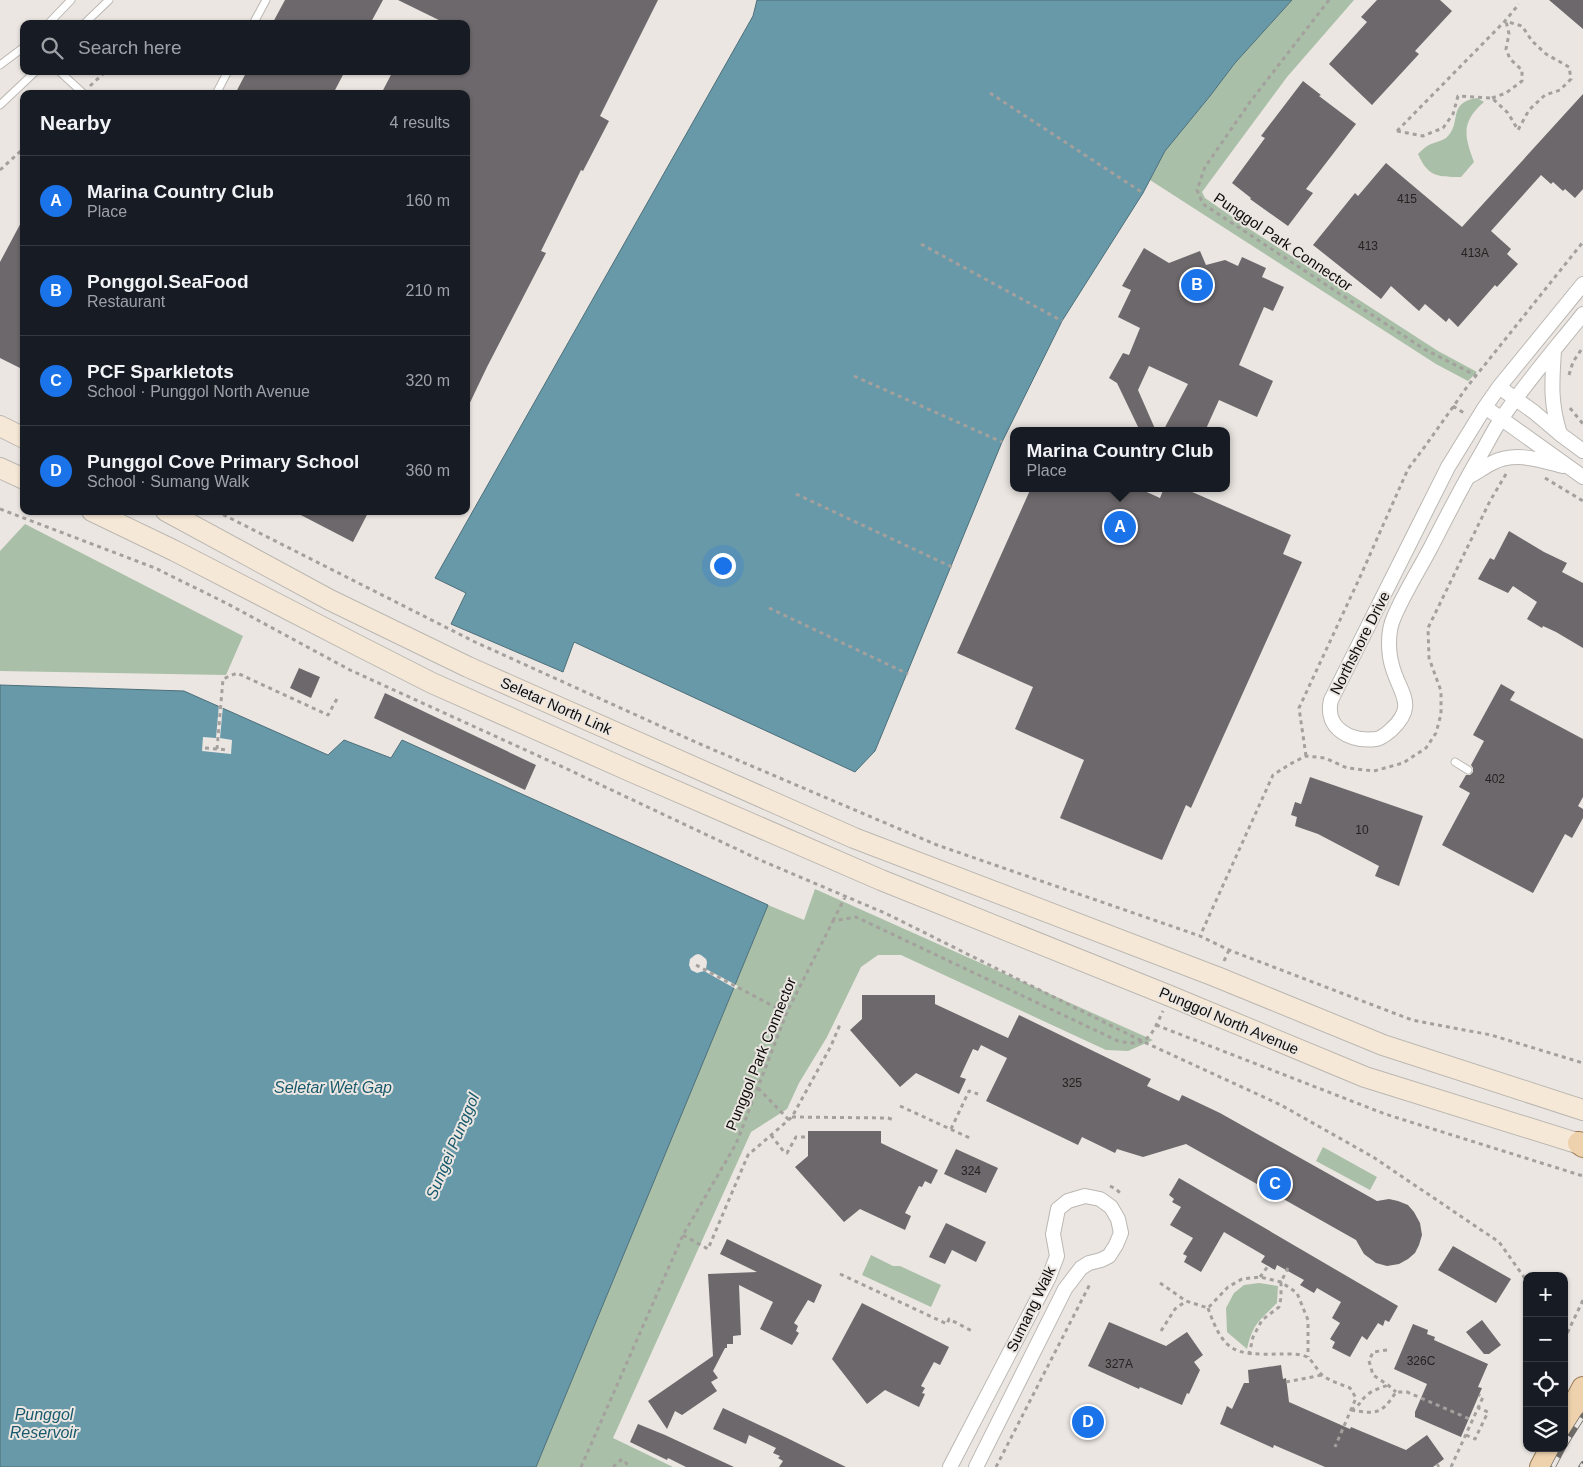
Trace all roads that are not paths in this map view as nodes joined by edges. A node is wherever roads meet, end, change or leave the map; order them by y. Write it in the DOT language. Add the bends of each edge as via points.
graph roads {
  1 [pos="71,0"];
  2 [pos="109,0"];
  3 [pos="266,0"];
  4 [pos="52,20"];
  5 [pos="88,20"];
  6 [pos="255,20"];
  7 [pos="20,50"];
  8 [pos="0,65"];
  9 [pos="32,75"];
  10 [pos="63,75"];
  11 [pos="226,75"];
  12 [pos="79,90"];
  13 [pos="218,90"];
  14 [pos="0,105"];
  15 [pos="1583,284"];
  16 [pos="1583,314"];
  17 [pos="1554,350"];
  18 [pos="1499,388"];
  19 [pos="1515,400"];
  20 [pos="1485,407"];
  21 [pos="1502,418"];
  22 [pos="0,426"];
  23 [pos="1560,434"];
  24 [pos="20,436"];
  25 [pos="1583,451"];
  26 [pos="1569,467"];
  27 [pos="0,468"];
  28 [pos="20,477"];
  29 [pos="1583,477"];
  30 [pos="1467,478"];
  31 [pos="101,515"];
  32 [pos="173,515"];
  33 [pos="1455,762"];
  34 [pos="1468,770"];
  35 [pos="881,880"];
  36 [pos="1581,1109"];
  37 [pos="1582,1145"];
  38 [pos="1583,1388"];
  39 [pos="1568,1416"];
  40 [pos="1549,1452"];
  41 [pos="950,1467"];
  42 [pos="976,1467"];
  43 [pos="1541,1467"];
  1 -- 4 [label="lane"];
  2 -- 5 [label="lane"];
  3 -- 6 [label="lane"];
  7 -- 8 [label="lane"];
  9 -- 14 [label="lane"];
  10 -- 12 [label="lane"];
  11 -- 13 [label="lane"];
  15 -- 18 [label="street, Northshore Drive"];
  16 -- 17 [label="street, Northshore Drive"];
  17 -- 19 [label="street, Northshore Drive"];
  17 -- 23 [label="street" via="1552,400"];
  18 -- 19 [label="street"];
  18 -- 20 [label="street, Northshore Drive"];
  19 -- 21 [label="street, Northshore Drive"];
  19 -- 23 [label="street"];
  20 -- 21 [label="street"];
  20 -- 30 [label="street, Northshore Drive" via="1448,468 1331,700 1330,720 1351,736 1364,740 1378,739 1398,723 1404,713 1403,693 1391,661 1393,618"];
  21 -- 26 [label="street"];
  21 -- 30 [label="street, Northshore Drive"];
  22 -- 24 [label="main road"];
  23 -- 25 [label="street"];
  26 -- 29 [label="street"];
  26 -- 30 [label="street" via="1510,457 1493,462"];
  27 -- 28 [label="main road"];
  31 -- 35 [label="main road, Seletar North Link" via="176,550 432,683"];
  32 -- 36 [label="main road, Seletar North Link" via="330,600 468,667 854,838 1217,977 1383,1045"];
  33 -- 34 [label="lane"];
  35 -- 37 [label="main road, Punggol North Avenue" via="1365,1077"];
  38 -- 39 [label="main road"];
  40 -- 43 [label="main road"];
  41 -- 42 [label="street, Sumang Walk" via="1050,1278 1057,1256 1053,1234 1058,1209 1068,1201 1085,1196 1100,1199 1111,1207 1118,1219 1120,1233 1116,1245 1109,1256 1081,1268 1065,1289"];
}
